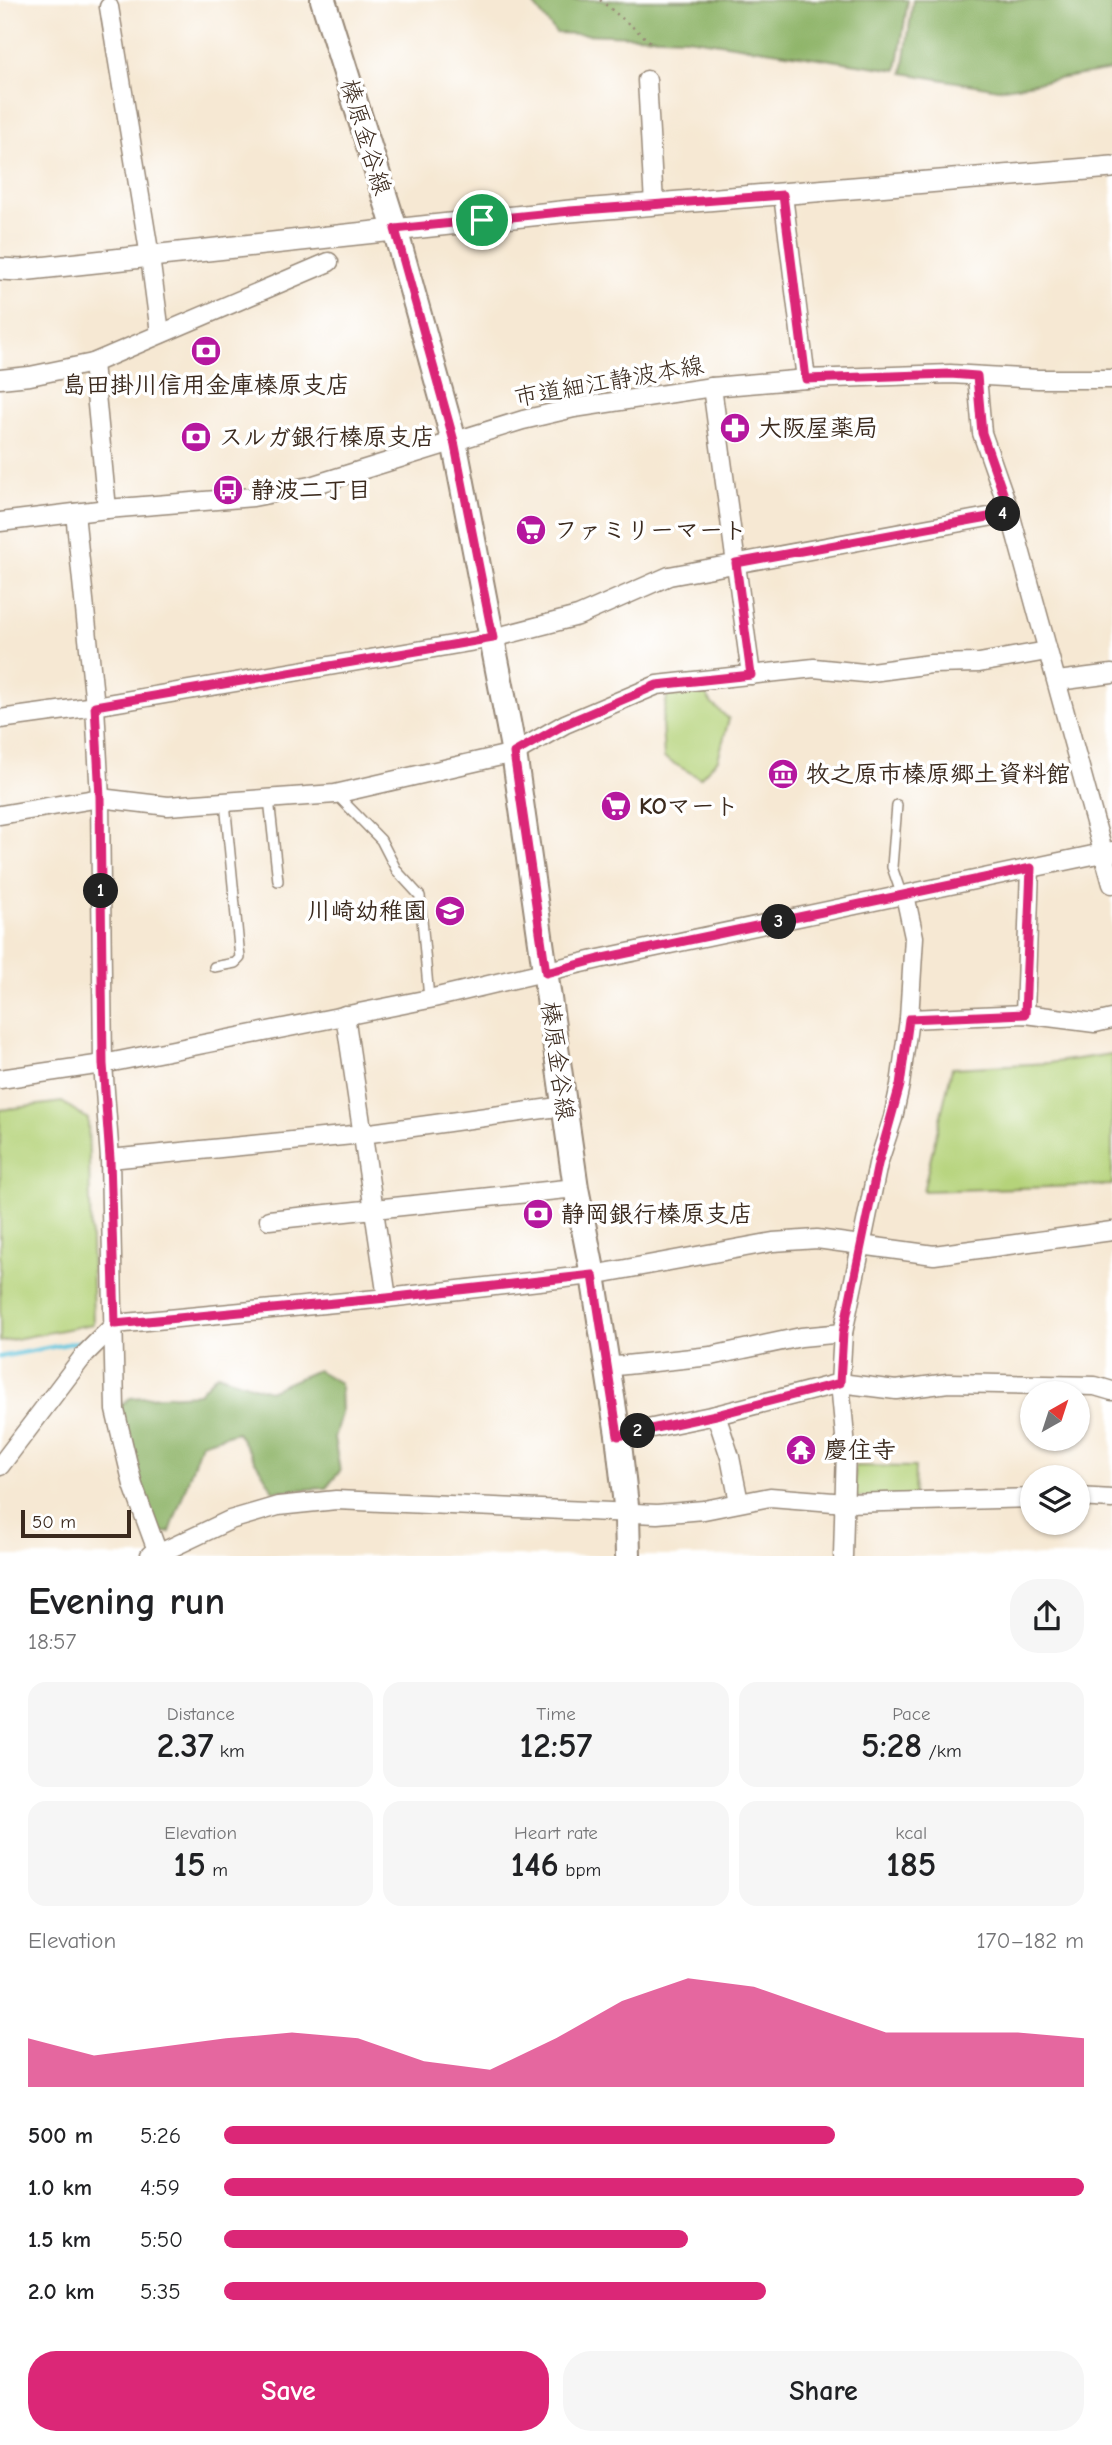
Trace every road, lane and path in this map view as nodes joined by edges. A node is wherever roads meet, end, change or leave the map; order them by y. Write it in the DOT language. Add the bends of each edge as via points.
graph roads {
  1 [pos="323,0"];
  2 [pos="600,0"];
  3 [pos="109,6"];
  4 [pos="653,44"];
  5 [pos="647,80"];
  6 [pos="1112,167"];
  7 [pos="783,195"];
  8 [pos="654,204"];
  9 [pos="395,229"];
  10 [pos="150,257"];
  11 [pos="329,262"];
  12 [pos="0,269"];
  13 [pos="160,333"];
  14 [pos="93,363"];
  15 [pos="977,376"];
  16 [pos="0,379"];
  17 [pos="806,379"];
  18 [pos="1112,379"];
  19 [pos="712,387"];
  20 [pos="454,441"];
  21 [pos="107,509"];
  22 [pos="75,513"];
  23 [pos="1010,513"];
  24 [pos="0,522"];
  25 [pos="736,563"];
  26 [pos="493,638"];
  27 [pos="1047,650"];
  28 [pos="1112,674"];
  29 [pos="751,675"];
  30 [pos="1058,681"];
  31 [pos="95,706"];
  32 [pos="0,719"];
  33 [pos="514,753"];
  34 [pos="336,794"];
  35 [pos="100,797"];
  36 [pos="269,799"];
  37 [pos="225,802"];
  38 [pos="897,805"];
  39 [pos="0,815"];
  40 [pos="1108,852"];
  41 [pos="1031,868"];
  42 [pos="278,881"];
  43 [pos="1112,884"];
  44 [pos="903,895"];
  45 [pos="214,967"];
  46 [pos="546,973"];
  47 [pos="429,999"];
  48 [pos="1025,1014"];
  49 [pos="345,1015"];
  50 [pos="909,1019"];
  51 [pos="1112,1019"];
  52 [pos="103,1064"];
  53 [pos="0,1079"];
  54 [pos="565,1106"];
  55 [pos="363,1134"];
  56 [pos="110,1159"];
  57 [pos="576,1188"];
  58 [pos="374,1209"];
  59 [pos="269,1220"];
  60 [pos="1112,1231"];
  61 [pos="862,1245"];
  62 [pos="593,1275"];
  63 [pos="387,1298"];
  64 [pos="115,1324"];
  65 [pos="843,1333"];
  66 [pos="607,1367"];
  67 [pos="840,1383"];
  68 [pos="1112,1391"];
  69 [pos="716,1415"];
  70 [pos="618,1436"];
  71 [pos="0,1466"];
  72 [pos="1020,1498"];
  73 [pos="1090,1498"];
  74 [pos="1112,1499"];
  75 [pos="739,1502"];
  76 [pos="846,1503"];
  77 [pos="627,1514"];
  78 [pos="154,1555"];
  79 [pos="628,1556"];
  80 [pos="843,1556"];
  1 -- 9 [label="main road, 榛原金谷線"];
  2 -- 4 [label="path"];
  3 -- 10 [label="street"];
  5 -- 8 [label="street"];
  6 -- 7 [label="street"];
  7 -- 8 [label="street"];
  7 -- 17 [label="street"];
  8 -- 9 [label="street"];
  9 -- 10 [label="street"];
  9 -- 20 [label="main road, 榛原金谷線"];
  10 -- 12 [label="street"];
  10 -- 13 [label="street"];
  11 -- 13 [label="street"];
  13 -- 14 [label="street"];
  14 -- 16 [label="street"];
  14 -- 21 [label="street"];
  15 -- 17 [label="street, 市道細江静波本線"];
  15 -- 18 [label="street, 市道細江静波本線"];
  15 -- 23 [label="street" via="982,433"];
  17 -- 19 [label="street, 市道細江静波本線"];
  19 -- 20 [label="street, 市道細江静波本線" via="574,408"];
  19 -- 25 [label="street"];
  20 -- 21 [label="street, 市道細江静波本線" via="310,486 253,497"];
  20 -- 26 [label="main road, 榛原金谷線"];
  21 -- 22 [label="street, 市道細江静波本線"];
  22 -- 24 [label="street, 市道細江静波本線"];
  22 -- 31 [label="street"];
  23 -- 25 [label="street"];
  23 -- 27 [label="street"];
  25 -- 26 [label="street" via="669,576 578,616"];
  25 -- 29 [label="street"];
  26 -- 31 [label="street"];
  26 -- 33 [label="main road, 榛原金谷線"];
  27 -- 29 [label="street" via="979,663 864,673 814,668"];
  27 -- 30 [label="street"];
  28 -- 30 [label="street"];
  29 -- 33 [label="street" via="657,685 565,724"];
  30 -- 40 [label="street"];
  31 -- 32 [label="street"];
  31 -- 35 [label="street"];
  33 -- 34 [label="street"];
  33 -- 46 [label="main road, 榛原金谷線"];
  34 -- 36 [label="street"];
  34 -- 47 [label="lane" via="381,840 397,871 420,896"];
  35 -- 37 [label="street" via="168,806"];
  35 -- 39 [label="street"];
  35 -- 52 [label="street"];
  36 -- 37 [label="street"];
  36 -- 42 [label="lane"];
  37 -- 45 [label="lane" via="240,958"];
  38 -- 44 [label="lane" via="892,867"];
  40 -- 41 [label="street"];
  40 -- 43 [label="street"];
  41 -- 44 [label="street"];
  41 -- 48 [label="street"];
  44 -- 46 [label="street"];
  44 -- 50 [label="street" via="914,937"];
  46 -- 47 [label="street"];
  46 -- 54 [label="main road, 榛原金谷線"];
  47 -- 49 [label="street"];
  48 -- 50 [label="street"];
  48 -- 51 [label="street" via="1095,1023"];
  49 -- 52 [label="street"];
  49 -- 55 [label="street"];
  50 -- 61 [label="street" via="900,1085"];
  52 -- 53 [label="street"];
  52 -- 56 [label="street"];
  54 -- 55 [label="street"];
  54 -- 57 [label="main road, 榛原金谷線"];
  55 -- 56 [label="street"];
  55 -- 58 [label="street"];
  56 -- 64 [label="street"];
  57 -- 58 [label="street"];
  57 -- 62 [label="main road, 榛原金谷線"];
  58 -- 59 [label="street"];
  58 -- 63 [label="street"];
  60 -- 61 [label="street" via="934,1255"];
  61 -- 62 [label="street" via="817,1239 773,1242"];
  61 -- 65 [label="street"];
  62 -- 63 [label="street"];
  62 -- 66 [label="main road, 榛原金谷線"];
  63 -- 64 [label="street"];
  64 -- 71 [label="street" via="86,1354"];
  64 -- 78 [label="street" via="115,1409"];
  65 -- 66 [label="street" via="711,1356"];
  65 -- 67 [label="street"];
  66 -- 70 [label="main road, 榛原金谷線"];
  67 -- 68 [label="street" via="896,1390 948,1383 1095,1386"];
  67 -- 69 [label="street"];
  67 -- 76 [label="street"];
  69 -- 70 [label="street"];
  69 -- 75 [label="street"];
  70 -- 77 [label="main road, 榛原金谷線"];
  72 -- 76 [label="street"];
  73 -- 74 [label="street"];
  75 -- 76 [label="street" via="770,1497"];
  75 -- 77 [label="street" via="704,1510"];
  76 -- 80 [label="street"];
  77 -- 78 [label="street" via="336,1500 278,1506 230,1520"];
  77 -- 79 [label="main road, 榛原金谷線"];
}
